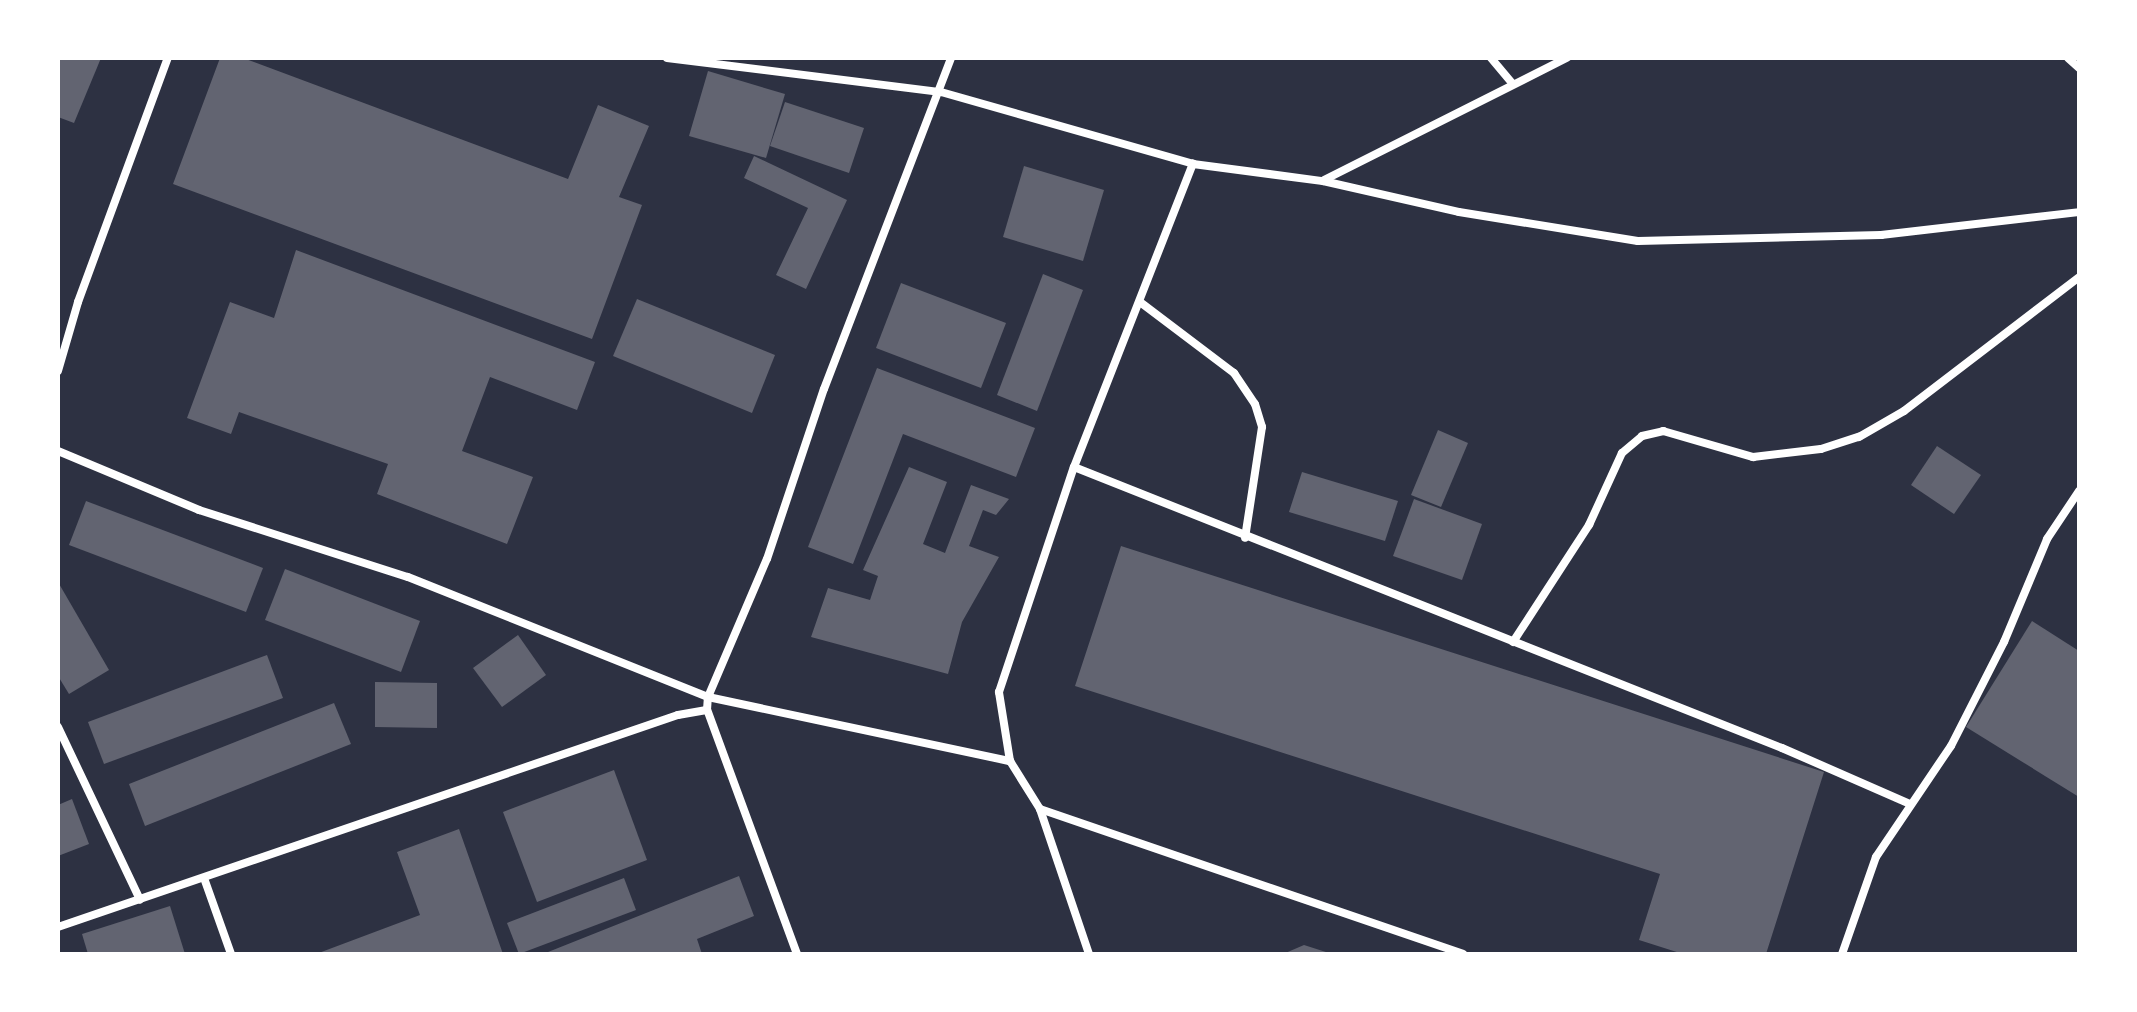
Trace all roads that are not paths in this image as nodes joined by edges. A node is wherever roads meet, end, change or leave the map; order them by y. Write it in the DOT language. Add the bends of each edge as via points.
graph roads {
  1 [pos="168,58"];
  2 [pos="667,58"];
  3 [pos="951,58"];
  4 [pos="1491,58"];
  5 [pos="1567,58"];
  6 [pos="2068,58"];
  7 [pos="2079,68"];
  8 [pos="1512,83"];
  9 [pos="941,92"];
  10 [pos="1193,164"];
  11 [pos="1323,181"];
  12 [pos="2079,212"];
  13 [pos="2079,277"];
  14 [pos="1140,302"];
  15 [pos="58,371"];
  16 [pos="58,451"];
  17 [pos="1074,467"];
  18 [pos="2079,491"];
  19 [pos="1245,538"];
  20 [pos="1513,642"];
  21 [pos="708,697"];
  22 [pos="707,710"];
  23 [pos="58,727"];
  24 [pos="1010,761"];
  25 [pos="1910,804"];
  26 [pos="1040,809"];
  27 [pos="204,878"];
  28 [pos="140,900"];
  29 [pos="58,927"];
  30 [pos="231,954"];
  31 [pos="797,954"];
  32 [pos="1089,954"];
  33 [pos="1463,954"];
  34 [pos="1842,954"];
  1 -- 15 [label="street" via="78,302"];
  2 -- 9 [label="street"];
  3 -- 9 [label="street"];
  4 -- 8 [label="street"];
  5 -- 8 [label="street"];
  6 -- 7 [label="street"];
  8 -- 11 [label="street"];
  9 -- 10 [label="street"];
  9 -- 21 [label="street" via="824,389 767,559"];
  10 -- 11 [label="street"];
  10 -- 14 [label="street"];
  11 -- 12 [label="street" via="1459,212 1638,241 1881,235"];
  13 -- 20 [label="street" via="1904,411 1859,437 1821,449 1753,457 1663,431 1642,436 1622,453 1589,525"];
  14 -- 17 [label="street"];
  14 -- 19 [label="street" via="1234,373 1255,404 1262,427"];
  16 -- 21 [label="street" via="199,510 408,577"];
  17 -- 19 [label="street"];
  17 -- 24 [label="street" via="999,692"];
  18 -- 25 [label="street" via="2047,539 2004,642 1951,746"];
  19 -- 20 [label="street"];
  20 -- 25 [label="street"];
  21 -- 22 [label="street"];
  21 -- 24 [label="street"];
  22 -- 27 [label="street" via="678,715"];
  22 -- 31 [label="street"];
  23 -- 28 [label="street"];
  24 -- 26 [label="street"];
  25 -- 34 [label="street" via="1876,857"];
  26 -- 32 [label="street"];
  26 -- 33 [label="street"];
  27 -- 28 [label="street"];
  27 -- 30 [label="street"];
  28 -- 29 [label="street"];
}
